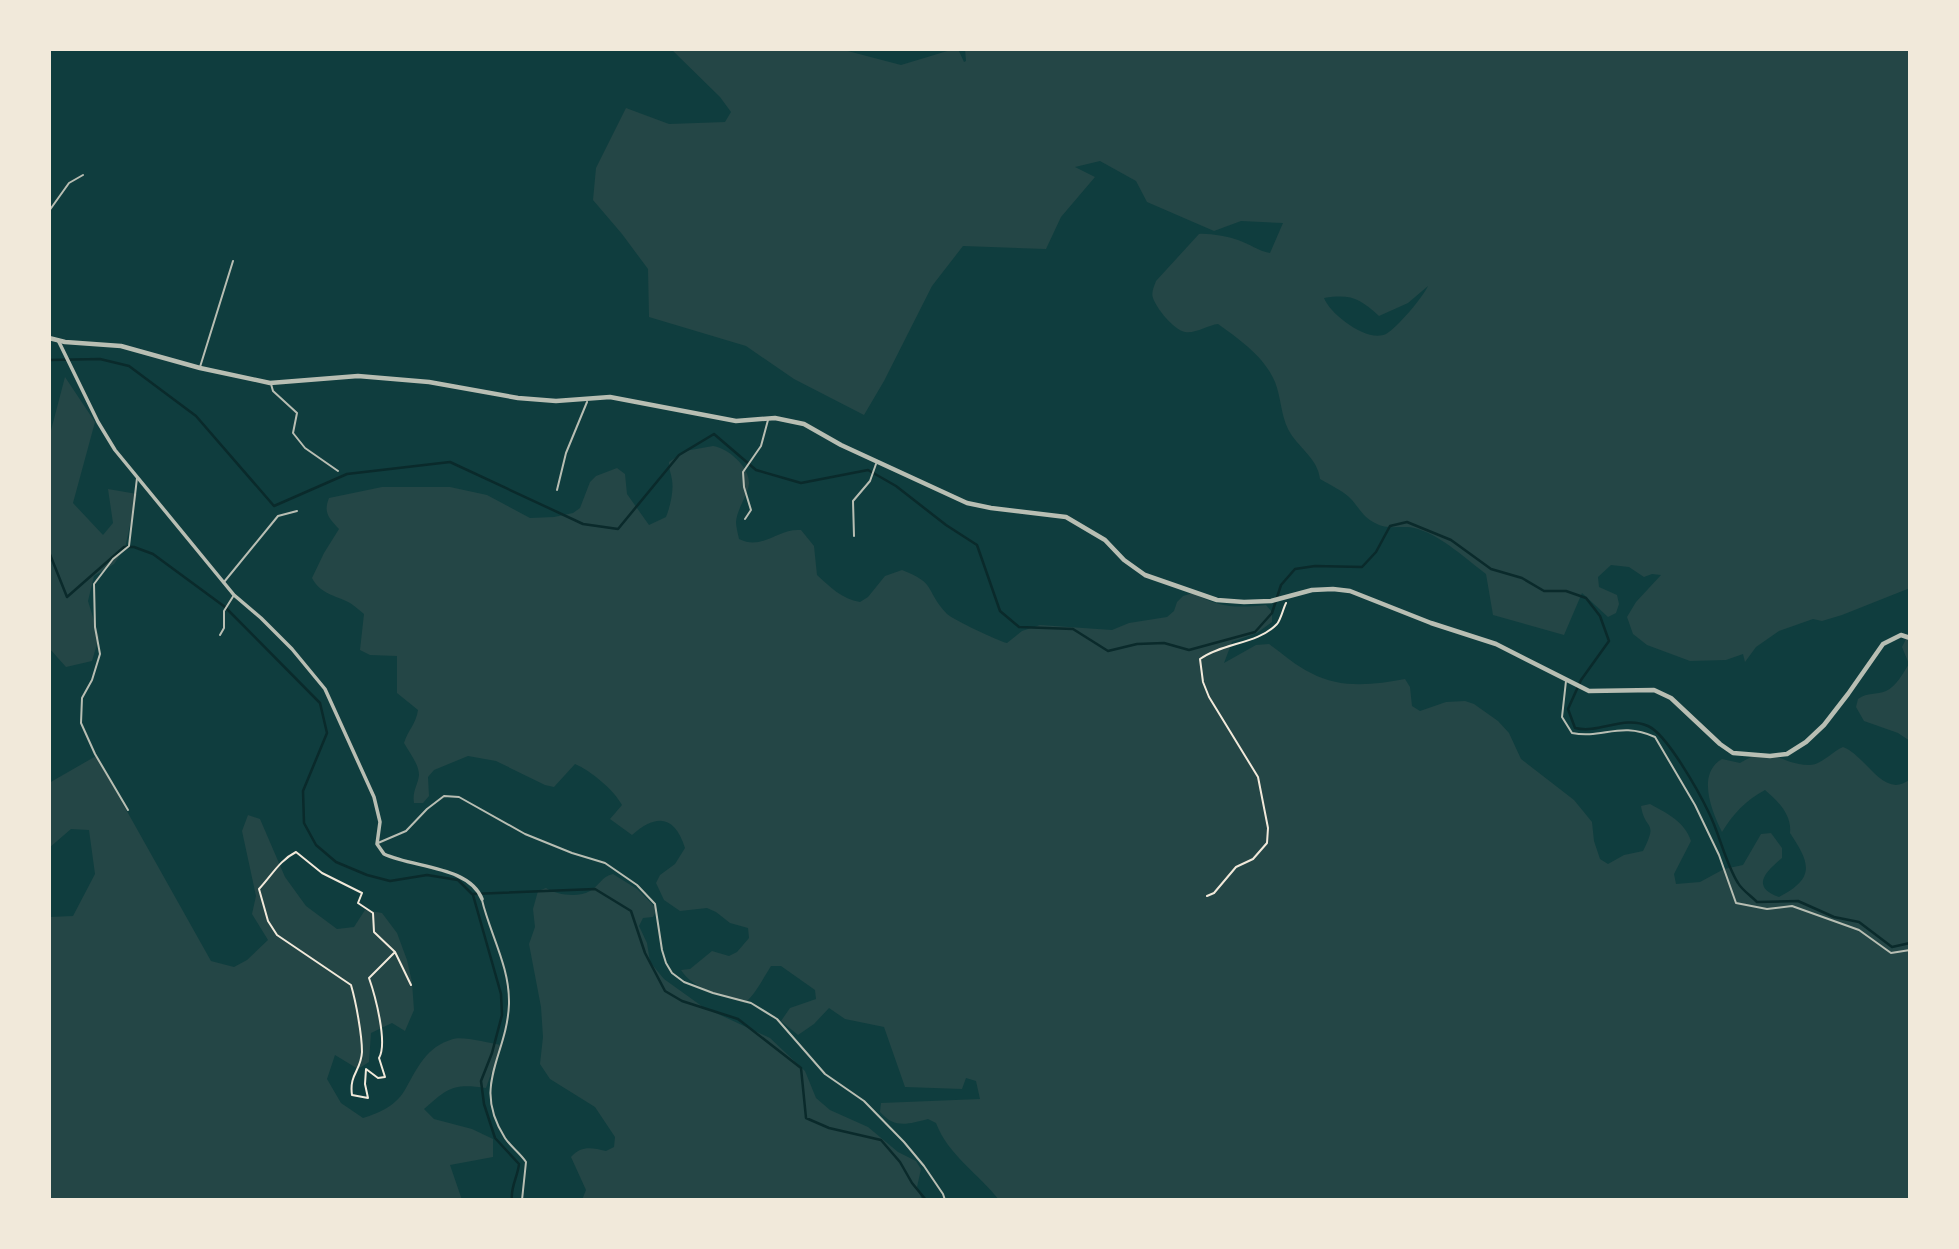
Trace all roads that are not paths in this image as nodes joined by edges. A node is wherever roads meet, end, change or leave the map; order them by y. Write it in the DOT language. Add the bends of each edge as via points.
graph roads {
  1 [pos="83,175"];
  2 [pos="49,211"];
  3 [pos="233,261"];
  4 [pos="49,338"];
  5 [pos="58,340"];
  6 [pos="200,368"];
  7 [pos="270,383"];
  8 [pos="589,398"];
  9 [pos="769,419"];
  10 [pos="877,461"];
  11 [pos="338,471"];
  12 [pos="137,477"];
  13 [pos="556,490"];
  14 [pos="297,511"];
  15 [pos="745,519"];
  16 [pos="854,536"];
  17 [pos="223,582"];
  18 [pos="234,595"];
  19 [pos="220,635"];
  20 [pos="1910,638"];
  21 [pos="1566,680"];
  22 [pos="128,810"];
  23 [pos="377,844"];
  24 [pos="482,898"];
  25 [pos="1910,950"];
  26 [pos="522,1200"];
  27 [pos="945,1200"];
  1 -- 2 [label="lane" via="69,183"];
  3 -- 6 [label="lane"];
  4 -- 5 [label="street"];
  5 -- 6 [label="street" via="121,346"];
  5 -- 12 [label="street" via="97,422"];
  6 -- 7 [label="street"];
  7 -- 8 [label="street" via="358,376 532,399 567,402"];
  7 -- 11 [label="lane" via="298,413 293,433"];
  8 -- 9 [label="street" via="639,401 736,421"];
  8 -- 13 [label="lane"];
  9 -- 10 [label="street" via="804,424"];
  9 -- 15 [label="lane" via="761,446 743,472 751,510"];
  10 -- 16 [label="lane" via="870,481 853,501"];
  10 -- 21 [label="street" via="967,503 1066,517 1105,540 1145,575 1217,600 1244,602 1288,598 1312,590 1350,591 1496,643"];
  12 -- 17 [label="street"];
  12 -- 22 [label="lane" via="129,546 94,584 100,654 81,709 81,723 95,754"];
  14 -- 17 [label="lane" via="278,516"];
  17 -- 18 [label="street"];
  18 -- 19 [label="lane" via="223,611"];
  18 -- 23 [label="street" via="292,649 326,689 374,797 380,822"];
  20 -- 21 [label="street" via="1901,635 1883,644 1824,725 1787,754 1733,752 1671,698 1654,691 1589,691"];
  21 -- 25 [label="lane" via="1562,717 1572,733 1630,729 1655,737 1699,812 1736,904 1767,909 1792,906 1859,930 1891,953"];
  23 -- 24 [label="street" via="394,859 464,877"];
  23 -- 27 [label="lane" via="406,831 444,796 459,796 534,838 605,863 655,904 662,950 672,973 684,982 751,1003 777,1019 825,1074 863,1101 904,1142"];
  24 -- 26 [label="lane" via="499,947 509,1003 502,1046 490,1079 490,1097 506,1140 526,1163"];
}
